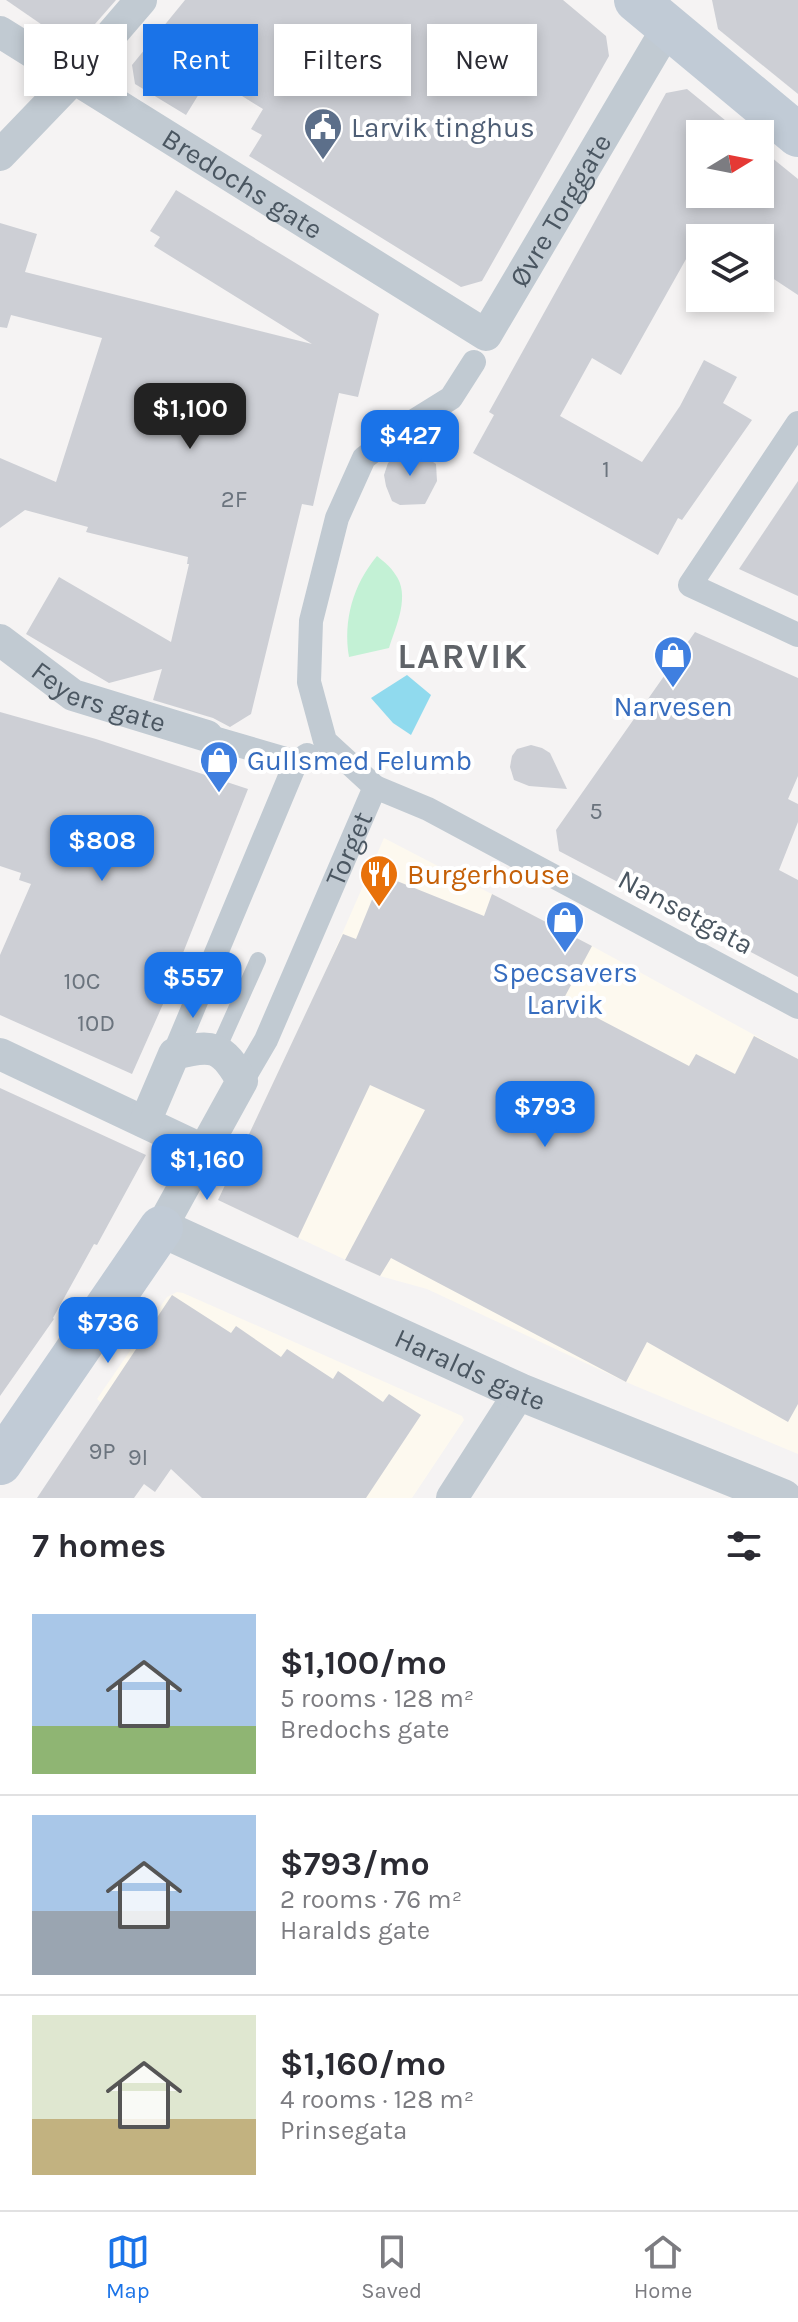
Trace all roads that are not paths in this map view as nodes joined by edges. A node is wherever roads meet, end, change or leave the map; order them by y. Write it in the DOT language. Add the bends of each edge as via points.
graph roads {
  1 [pos="141,0"];
  2 [pos="662,9"];
  3 [pos="120,24"];
  4 [pos="0,32"];
  5 [pos="24,47"];
  6 [pos="57,96"];
  7 [pos="101,96"];
  8 [pos="798,135"];
  9 [pos="0,155"];
  10 [pos="480,349"];
  11 [pos="798,423"];
  12 [pos="798,635"];
  13 [pos="0,640"];
  14 [pos="207,736"];
  15 [pos="325,741"];
  16 [pos="296,762"];
  17 [pos="375,787"];
  18 [pos="545,871"];
  19 [pos="258,960"];
  20 [pos="798,1007"];
  21 [pos="218,1049"];
  22 [pos="0,1054"];
  23 [pos="174,1054"];
  24 [pos="242,1081"];
  25 [pos="145,1122"];
  26 [pos="203,1150"];
  27 [pos="161,1228"];
  28 [pos="520,1392"];
  29 [pos="0,1463"];
  30 [pos="452,1498"];
  31 [pos="783,1498"];
  1 -- 3 [label="street"];
  2 -- 8 [label="main road"];
  2 -- 10 [label="street, Øvre Torggate"];
  4 -- 5 [label="street, Bredochs gate"];
  6 -- 9 [label="street"];
  7 -- 10 [label="street, Bredochs gate"];
  10 -- 15 [label="street" via="451,398 364,458 337,518 311,621 309,682"];
  11 -- 12 [label="street" via="690,585"];
  13 -- 14 [label="street, Feyers gate" via="73,695"];
  14 -- 16 [label="street"];
  15 -- 16 [label="street"];
  15 -- 17 [label="street"];
  16 -- 23 [label="street"];
  17 -- 18 [label="street, Torget"];
  17 -- 24 [label="street, Torget" via="266,1040"];
  18 -- 20 [label="street, Nansetgata"];
  19 -- 21 [label="lane"];
  21 -- 23 [label="street" via="199,1047"];
  21 -- 24 [label="street"];
  22 -- 25 [label="street"];
  23 -- 25 [label="street"];
  24 -- 26 [label="street, Torget"];
  25 -- 26 [label="street"];
  26 -- 27 [label="street, Torget"];
  27 -- 28 [label="street, Haralds gate"];
  27 -- 29 [label="main road"];
  28 -- 30 [label="street"];
  28 -- 31 [label="street, Haralds gate"];
}
